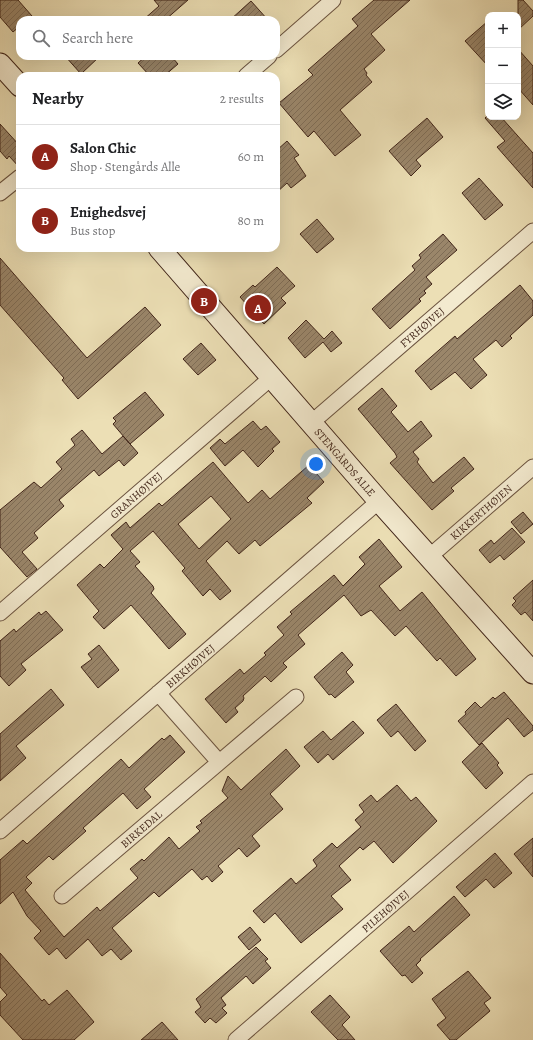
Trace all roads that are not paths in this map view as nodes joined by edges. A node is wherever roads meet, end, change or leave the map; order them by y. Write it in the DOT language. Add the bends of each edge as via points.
graph roads {
  1 [pos="333,0"];
  2 [pos="280,46"];
  3 [pos="264,60"];
  4 [pos="0,64"];
  5 [pos="251,72"];
  6 [pos="16,82"];
  7 [pos="16,180"];
  8 [pos="0,193"];
  9 [pos="533,231"];
  10 [pos="163,252"];
  11 [pos="272,377"];
  12 [pos="311,423"];
  13 [pos="533,467"];
  14 [pos="379,501"];
  15 [pos="429,557"];
  16 [pos="0,613"];
  17 [pos="533,673"];
  18 [pos="158,693"];
  19 [pos="296,697"];
  20 [pos="219,762"];
  21 [pos="533,782"];
  22 [pos="0,831"];
  23 [pos="62,896"];
  24 [pos="236,1040"];
  1 -- 2 [label="street"];
  3 -- 5 [label="street"];
  4 -- 6 [label="street"];
  7 -- 8 [label="street"];
  9 -- 12 [label="street, FYRHØJVEJ"];
  10 -- 11 [label="street, STENGÅRDS ALLE"];
  11 -- 12 [label="street, STENGÅRDS ALLE"];
  11 -- 16 [label="street, GRANHØJVEJ"];
  12 -- 14 [label="street, STENGÅRDS ALLE"];
  13 -- 15 [label="street, KIKKERTHØJEN"];
  14 -- 15 [label="street, STENGÅRDS ALLE"];
  14 -- 18 [label="street, BIRKHØJVEJ"];
  15 -- 17 [label="street, STENGÅRDS ALLE"];
  18 -- 20 [label="street"];
  18 -- 22 [label="street, BIRKHØJVEJ"];
  19 -- 20 [label="street, BIRKEDAL"];
  20 -- 23 [label="street, BIRKEDAL"];
  21 -- 24 [label="street, PILEHØJVEJ"];
}
